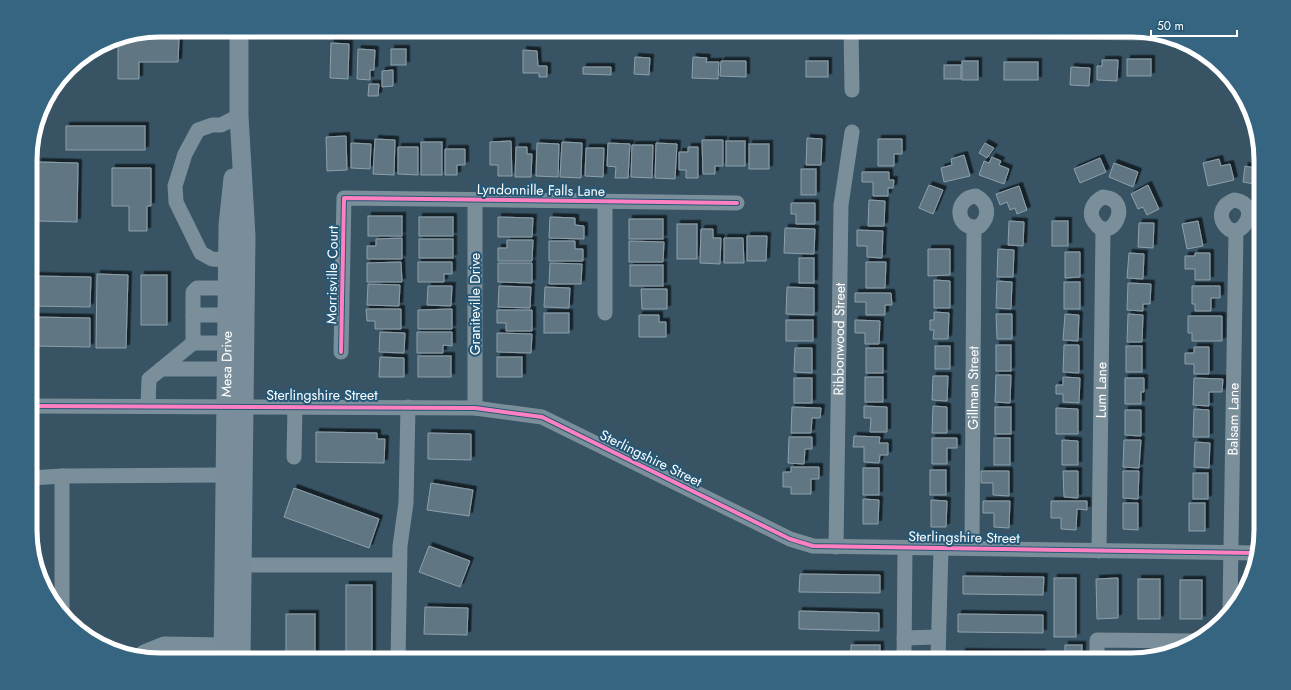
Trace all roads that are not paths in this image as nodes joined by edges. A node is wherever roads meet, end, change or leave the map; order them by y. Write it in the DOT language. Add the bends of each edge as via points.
graph roads {
  1 [pos="239,37"];
  2 [pos="851,37"];
  3 [pos="852,90"];
  4 [pos="239,116"];
  5 [pos="852,132"];
  6 [pos="344,198"];
  7 [pos="475,200"];
  8 [pos="605,201"];
  9 [pos="738,203"];
  10 [pos="974,228"];
  11 [pos="1103,229"];
  12 [pos="1236,231"];
  13 [pos="228,260"];
  14 [pos="228,288"];
  15 [pos="605,312"];
  16 [pos="193,315"];
  17 [pos="227,315"];
  18 [pos="193,343"];
  19 [pos="227,343"];
  20 [pos="341,352"];
  21 [pos="161,369"];
  22 [pos="226,369"];
  23 [pos="37,406"];
  24 [pos="148,406"];
  25 [pos="235,406"];
  26 [pos="295,406"];
  27 [pos="408,407"];
  28 [pos="475,408"];
  29 [pos="294,457"];
  30 [pos="225,475"];
  31 [pos="62,476"];
  32 [pos="37,478"];
  33 [pos="836,547"];
  34 [pos="905,548"];
  35 [pos="941,548"];
  36 [pos="972,548"];
  37 [pos="1099,551"];
  38 [pos="1230,553"];
  39 [pos="1252,553"];
  40 [pos="242,565"];
  41 [pos="399,565"];
  42 [pos="1230,602"];
  43 [pos="62,603"];
  44 [pos="938,637"];
  45 [pos="904,638"];
  46 [pos="1183,641"];
  47 [pos="144,652"];
  48 [pos="232,652"];
  49 [pos="398,653"];
  50 [pos="904,653"];
  51 [pos="938,653"];
  52 [pos="1097,653"];
  1 -- 4 [label="main road, Mesa Drive"];
  2 -- 3 [label="street"];
  4 -- 13 [label="main road, Mesa Drive" via="228,225"];
  4 -- 13 [label="street" via="221,125 198,130 185,154 175,186 176,202 201,253 212,259"];
  4 -- 25 [label="main road, Mesa Drive" via="246,236"];
  5 -- 33 [label="street, Ribbonwood Street" via="841,205"];
  6 -- 7 [label="street, Lyndonnille Falls Lane"];
  6 -- 20 [label="street, Morrisville Court"];
  7 -- 8 [label="street, Lyndonnille Falls Lane"];
  7 -- 28 [label="street, Graniteville Drive"];
  8 -- 9 [label="street, Lyndonnille Falls Lane"];
  8 -- 15 [label="street"];
  10 -- 36 [label="street, Gillman Street"];
  11 -- 37 [label="street, Lum Lane"];
  12 -- 38 [label="street, Balsam Lane"];
  13 -- 14 [label="main road, Mesa Drive"];
  14 -- 16 [label="street" via="197,288 193,292"];
  14 -- 17 [label="main road, Mesa Drive"];
  16 -- 17 [label="street"];
  16 -- 18 [label="street"];
  17 -- 19 [label="main road, Mesa Drive"];
  18 -- 19 [label="street"];
  18 -- 21 [label="street"];
  19 -- 22 [label="main road, Mesa Drive"];
  21 -- 22 [label="street"];
  21 -- 24 [label="street" via="149,379"];
  22 -- 25 [label="main road, Mesa Drive"];
  23 -- 24 [label="street, Sterlingshire Street"];
  24 -- 25 [label="street, Sterlingshire Street"];
  25 -- 26 [label="street, Sterlingshire Street"];
  25 -- 30 [label="main road, Mesa Drive"];
  25 -- 40 [label="main road, Mesa Drive"];
  26 -- 27 [label="street, Sterlingshire Street"];
  26 -- 29 [label="street"];
  27 -- 28 [label="street, Sterlingshire Street"];
  27 -- 41 [label="street" via="406,503"];
  28 -- 33 [label="street, Sterlingshire Street" via="542,418 790,538 813,546"];
  30 -- 31 [label="street"];
  30 -- 48 [label="main road, Mesa Drive"];
  31 -- 32 [label="street"];
  31 -- 43 [label="street"];
  33 -- 34 [label="street, Sterlingshire Street"];
  34 -- 35 [label="street, Sterlingshire Street"];
  34 -- 45 [label="street"];
  35 -- 36 [label="street, Sterlingshire Street"];
  35 -- 44 [label="street"];
  36 -- 37 [label="street, Sterlingshire Street"];
  37 -- 38 [label="street, Sterlingshire Street"];
  38 -- 39 [label="street, Sterlingshire Street"];
  38 -- 42 [label="street, Balsam Lane"];
  40 -- 41 [label="street"];
  40 -- 48 [label="main road, Mesa Drive"];
  41 -- 49 [label="street"];
  44 -- 45 [label="street"];
  44 -- 51 [label="street"];
  45 -- 50 [label="street"];
  46 -- 52 [label="street" via="1097,640"];
  47 -- 48 [label="street" via="164,644"];
}
